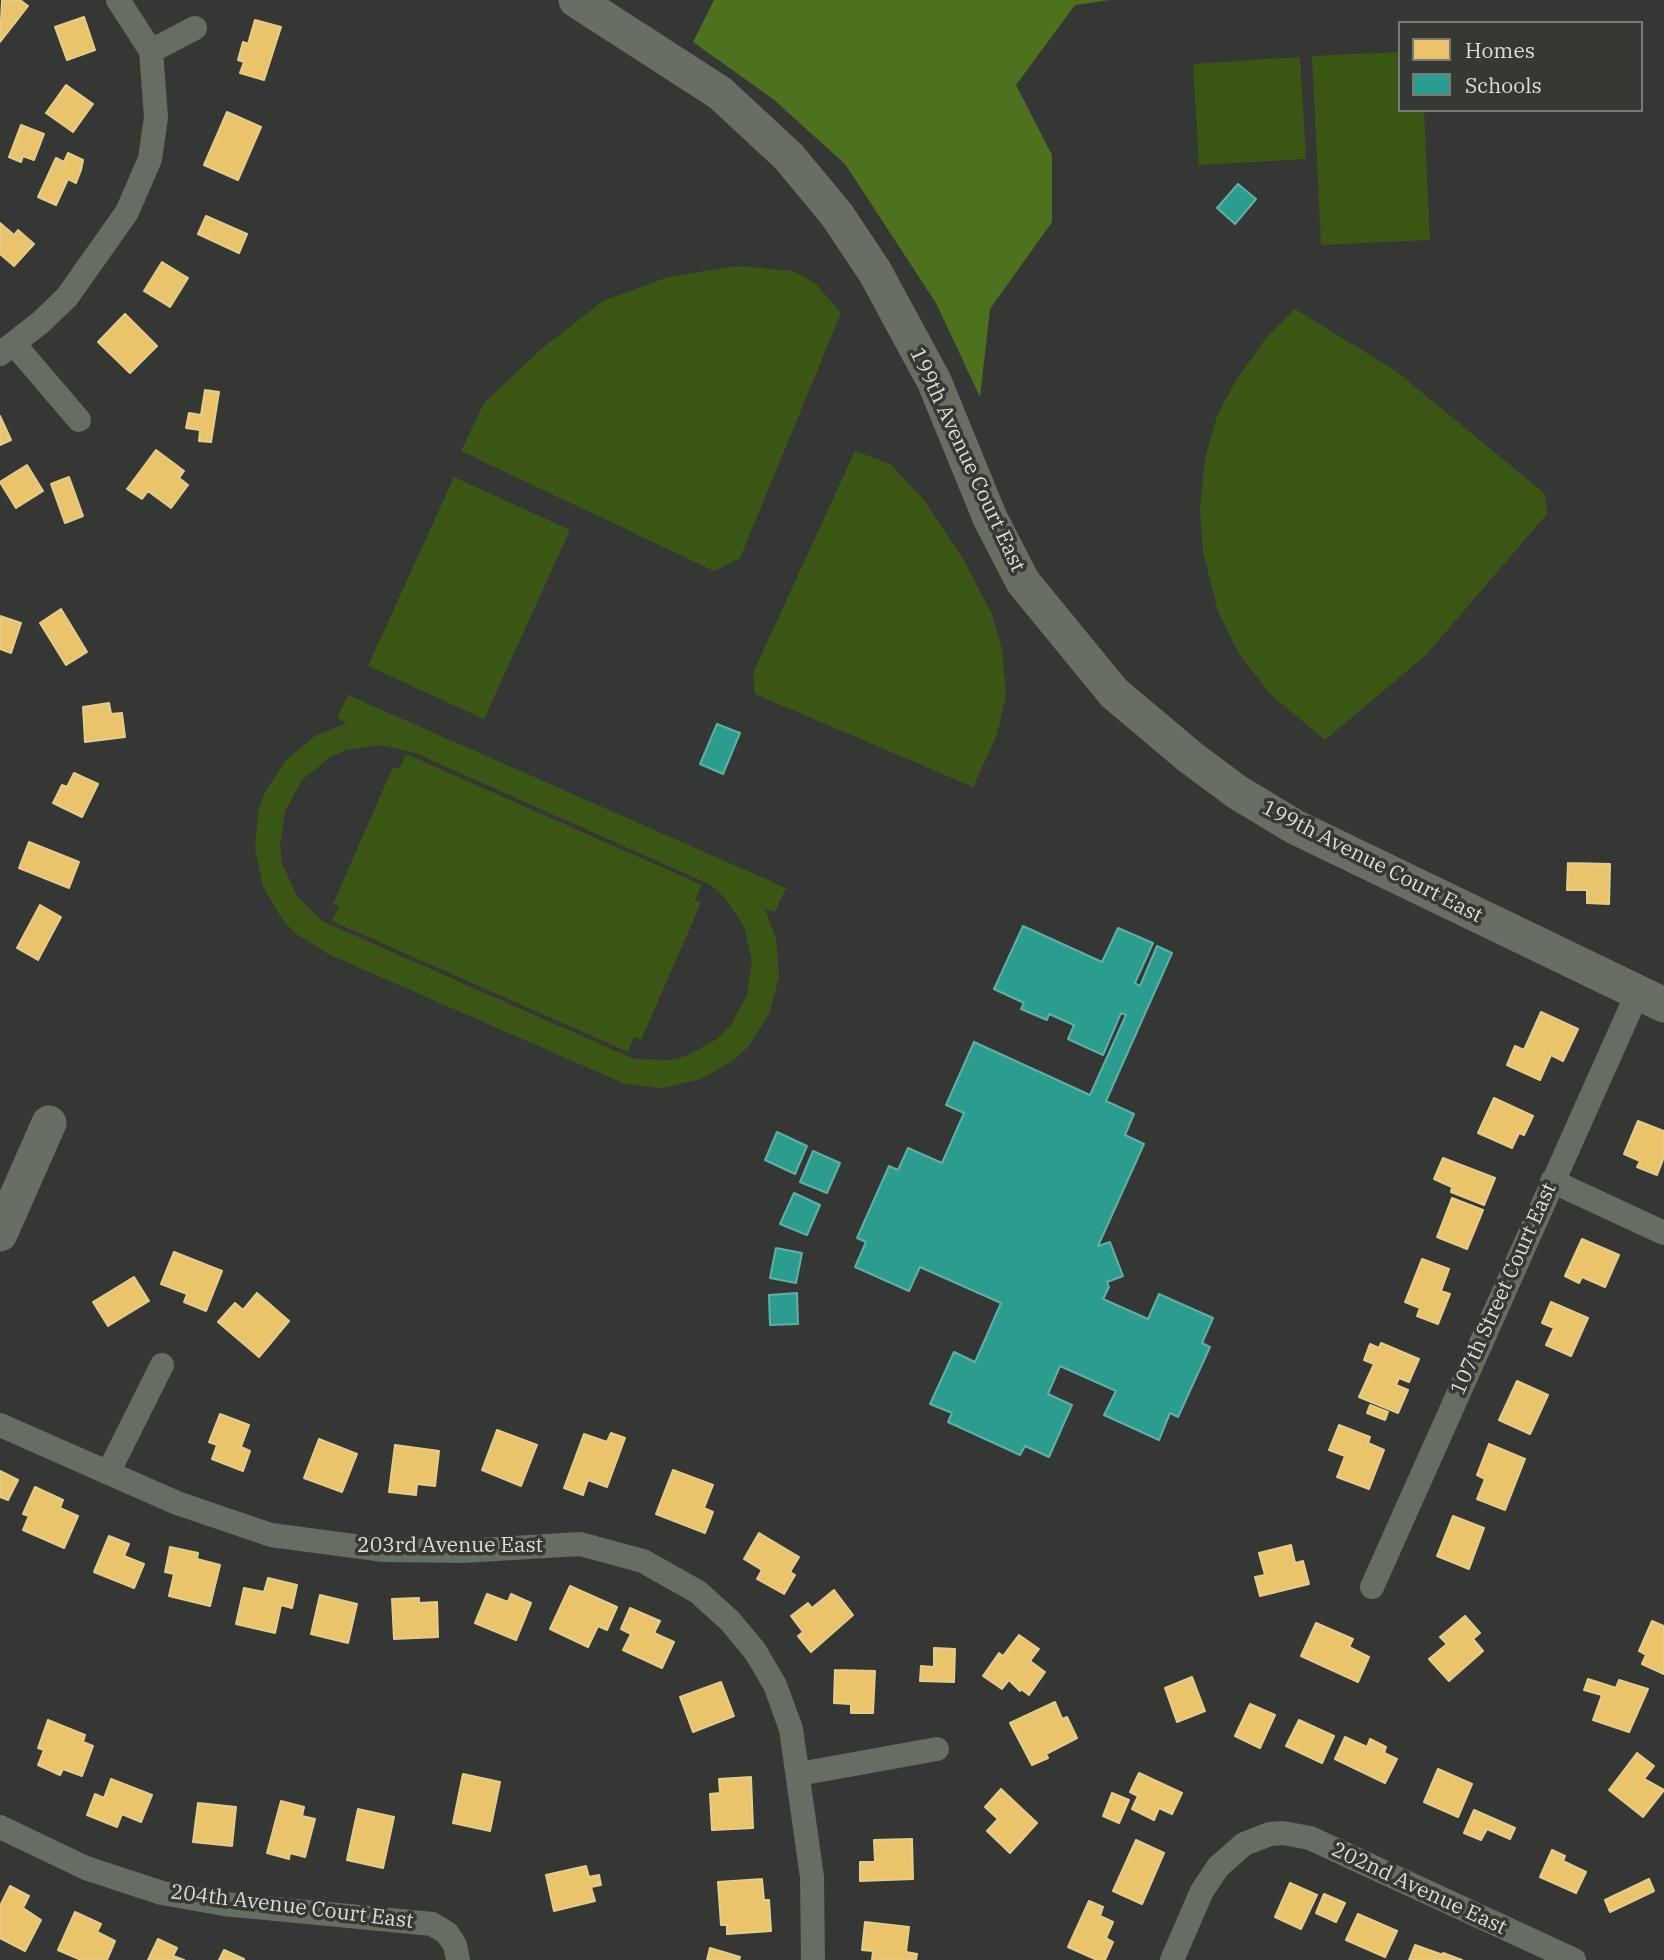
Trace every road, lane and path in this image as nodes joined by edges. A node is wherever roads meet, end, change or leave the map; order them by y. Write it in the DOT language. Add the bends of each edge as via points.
graph roads {
  1 [pos="118,0"];
  2 [pos="576,0"];
  3 [pos="195,28"];
  4 [pos="151,51"];
  5 [pos="7,349"];
  6 [pos="79,420"];
  7 [pos="1651,998"];
  8 [pos="49,1123"];
  9 [pos="1552,1181"];
  10 [pos="1664,1233"];
  11 [pos="0,1234"];
  12 [pos="162,1365"];
  13 [pos="0,1424"];
  14 [pos="108,1473"];
  15 [pos="1372,1587"];
  16 [pos="937,1749"];
  17 [pos="799,1774"];
  18 [pos="0,1827"];
  19 [pos="457,1956"];
  20 [pos="813,1960"];
  21 [pos="1172,1960"];
  22 [pos="1574,1960"];
  1 -- 4 [label="street"];
  2 -- 7 [label="main road, 199th Avenue Court East" via="720,93 789,157 837,215 875,272 934,381 990,517 1023,582 1114,693 1189,757 1295,827"];
  3 -- 4 [label="street"];
  4 -- 5 [label="street" via="156,117 144,177 106,246 67,297"];
  5 -- 6 [label="street"];
  7 -- 9 [label="street, 107th Street Court East"];
  8 -- 11 [label="main road"];
  9 -- 10 [label="street"];
  9 -- 15 [label="street, 107th Street Court East"];
  12 -- 14 [label="street"];
  13 -- 14 [label="street, 203rd Avenue East"];
  14 -- 17 [label="street, 203rd Avenue East" via="177,1503 271,1535 329,1545 463,1551 580,1545 643,1561 698,1592 755,1651 775,1685 791,1729"];
  16 -- 17 [label="street"];
  17 -- 20 [label="street, 203rd Avenue East" via="812,1877"];
  18 -- 19 [label="street, 204th Avenue Court East" via="86,1868 162,1893 224,1904 432,1924 447,1933"];
  21 -- 22 [label="street, 202nd Avenue East" via="1202,1891 1218,1867 1244,1844 1283,1833 1310,1838"];
}
